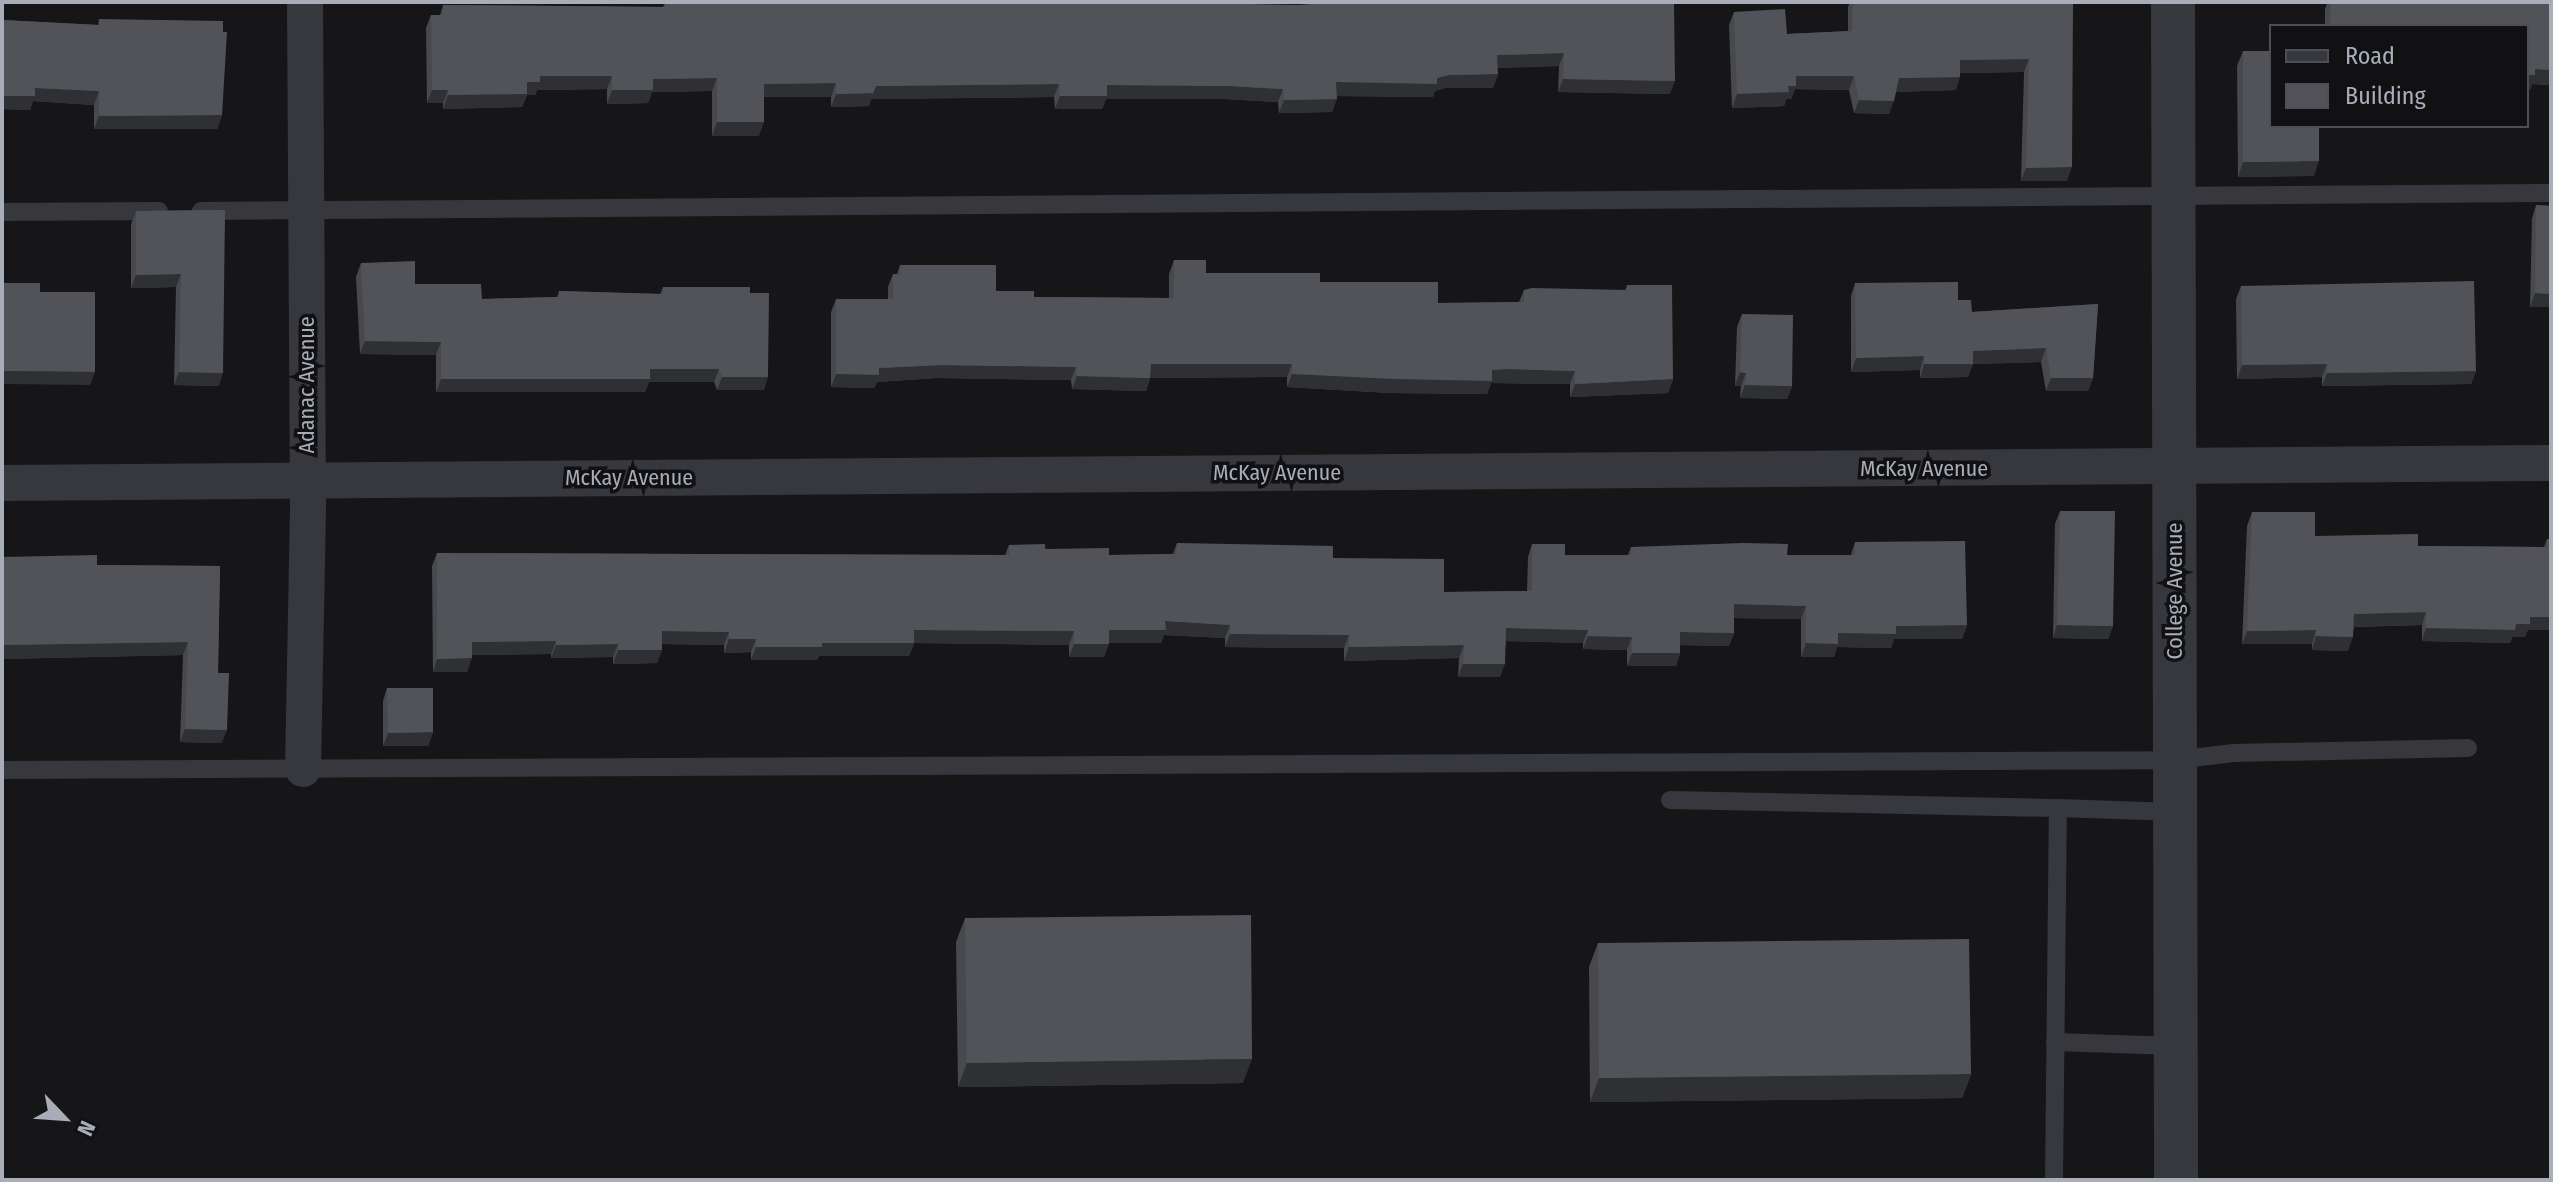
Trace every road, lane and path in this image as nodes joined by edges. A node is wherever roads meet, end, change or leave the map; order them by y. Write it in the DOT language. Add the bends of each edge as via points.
graph roads {
  1 [pos="305,2"];
  2 [pos="2173,2"];
  3 [pos="2551,193"];
  4 [pos="2173,196"];
  5 [pos="307,210"];
  6 [pos="2,212"];
  7 [pos="2551,463"];
  8 [pos="2175,467"];
  9 [pos="308,480"];
  10 [pos="2,483"];
  11 [pos="2468,748"];
  12 [pos="2175,760"];
  13 [pos="303,769"];
  14 [pos="2,770"];
  15 [pos="1670,800"];
  16 [pos="2058,808"];
  17 [pos="2175,812"];
  18 [pos="2055,1042"];
  19 [pos="2176,1046"];
  20 [pos="2054,1180"];
  21 [pos="2176,1180"];
  1 -- 5 [label="street, Adanac Avenue"];
  2 -- 4 [label="street, College Avenue"];
  3 -- 4 [label="lane"];
  4 -- 5 [label="lane"];
  4 -- 8 [label="street, College Avenue"];
  5 -- 6 [label="lane"];
  5 -- 9 [label="street, Adanac Avenue"];
  7 -- 8 [label="street, McKay Avenue"];
  8 -- 9 [label="street, McKay Avenue"];
  8 -- 12 [label="street, College Avenue"];
  9 -- 10 [label="street, McKay Avenue"];
  9 -- 13 [label="street, Adanac Avenue"];
  11 -- 12 [label="lane" via="2234,753"];
  12 -- 13 [label="lane"];
  12 -- 17 [label="street, College Avenue"];
  13 -- 14 [label="lane"];
  15 -- 16 [label="lane"];
  16 -- 17 [label="lane"];
  16 -- 18 [label="lane"];
  17 -- 19 [label="street, College Avenue"];
  18 -- 19 [label="lane"];
  18 -- 20 [label="lane"];
  19 -- 21 [label="street, College Avenue"];
}
